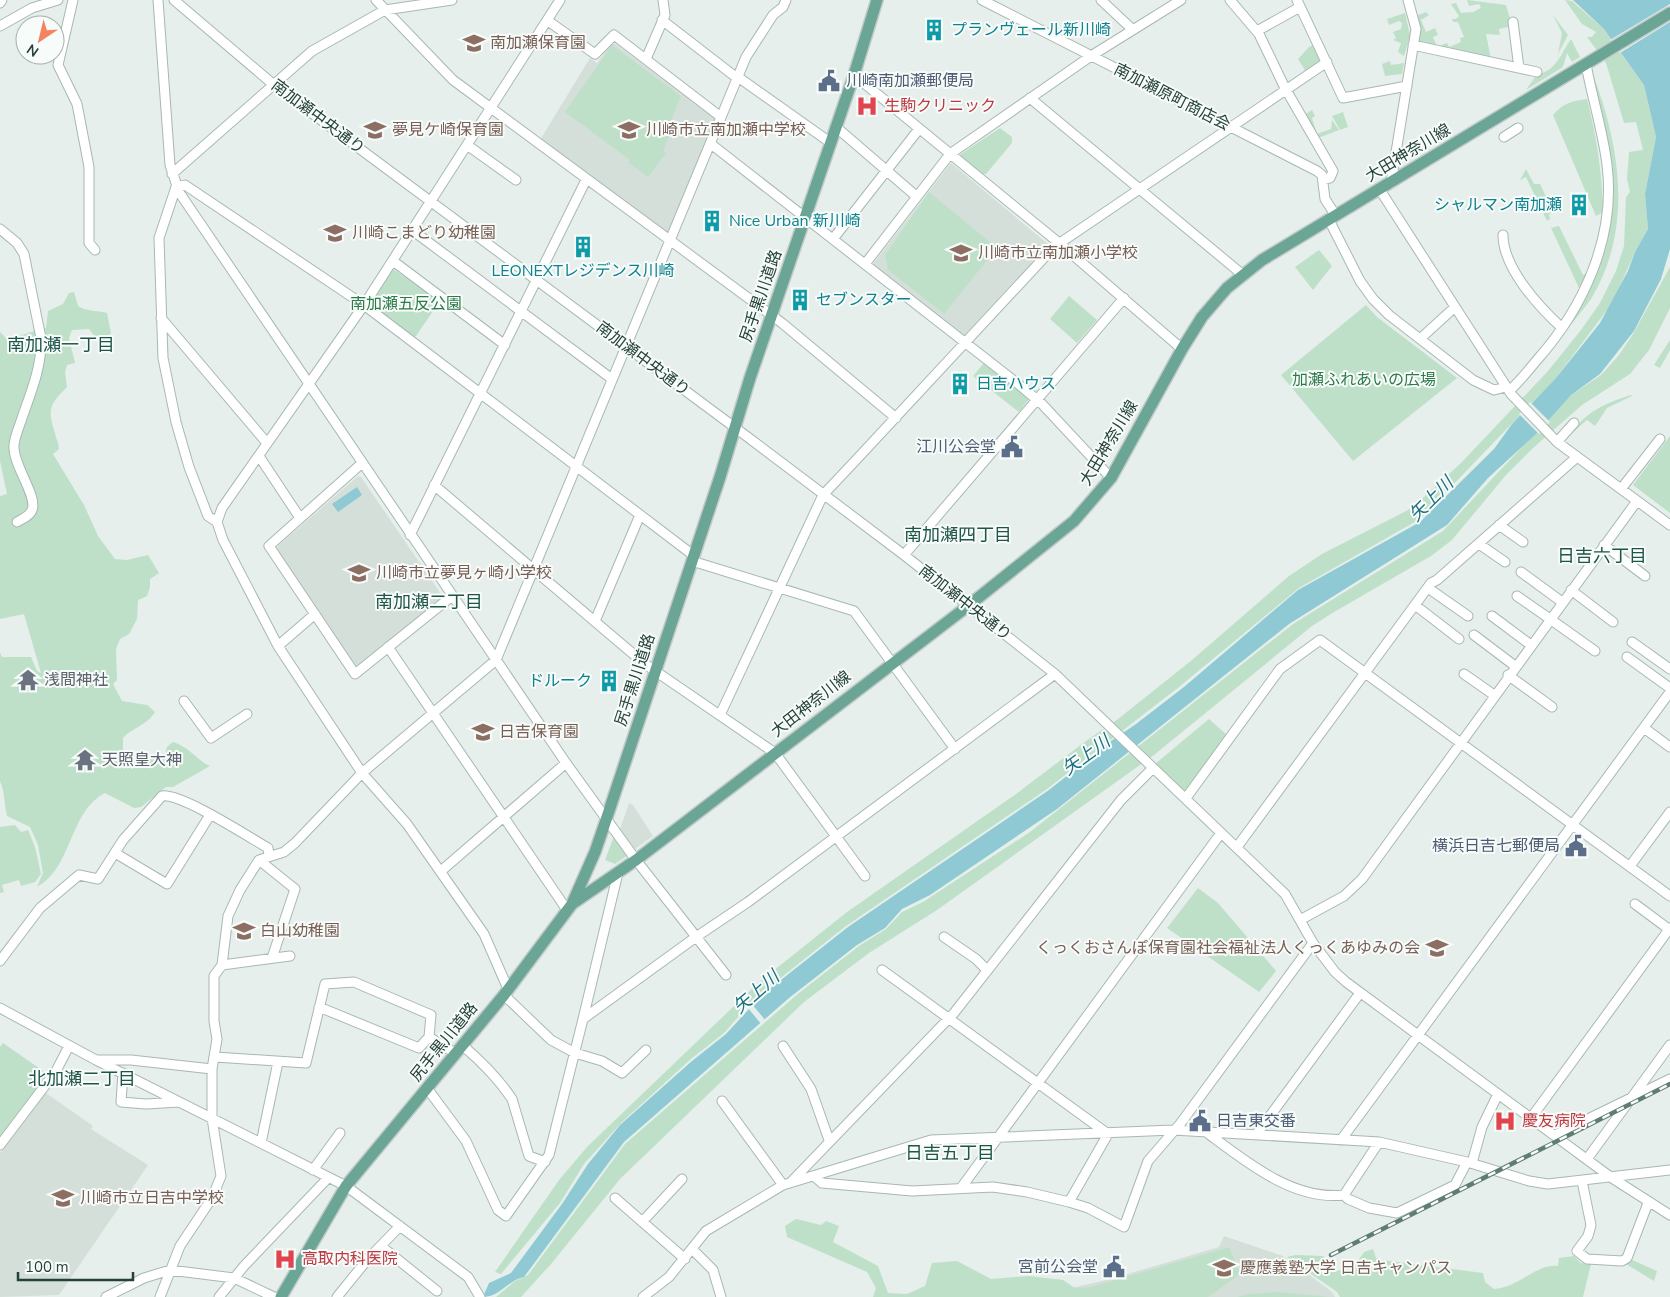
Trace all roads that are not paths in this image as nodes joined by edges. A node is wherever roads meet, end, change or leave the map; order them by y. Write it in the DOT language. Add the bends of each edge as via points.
graph roads {
  1 [pos="2,0"];
  2 [pos="58,0"];
  3 [pos="73,0"];
  4 [pos="158,0"];
  5 [pos="174,0"];
  6 [pos="376,0"];
  7 [pos="452,0"];
  8 [pos="560,0"];
  9 [pos="663,0"];
  10 [pos="786,0"];
  11 [pos="877,0"];
  12 [pos="982,0"];
  13 [pos="1101,0"];
  14 [pos="1181,0"];
  15 [pos="1230,0"];
  16 [pos="1408,0"];
  17 [pos="0,3"];
  18 [pos="1298,4"];
  19 [pos="385,10"];
  20 [pos="1670,13"];
  21 [pos="662,20"];
  22 [pos="548,21"];
  23 [pos="1513,22"];
  24 [pos="0,26"];
  25 [pos="1133,30"];
  26 [pos="1257,31"];
  27 [pos="1414,45"];
  28 [pos="1091,56"];
  29 [pos="646,59"];
  30 [pos="1327,62"];
  31 [pos="1588,62"];
  32 [pos="1519,68"];
  33 [pos="1537,72"];
  34 [pos="854,75"];
  35 [pos="738,78"];
  36 [pos="274,85"];
  37 [pos="1406,86"];
  38 [pos="1285,88"];
  39 [pos="1030,98"];
  40 [pos="491,108"];
  41 [pos="721,117"];
  42 [pos="836,127"];
  43 [pos="1229,127"];
  44 [pos="1518,128"];
  45 [pos="919,129"];
  46 [pos="1504,137"];
  47 [pos="831,143"];
  48 [pos="710,144"];
  49 [pos="467,145"];
  50 [pos="950,154"];
  51 [pos="886,171"];
  52 [pos="172,174"];
  53 [pos="1324,179"];
  54 [pos="516,180"];
  55 [pos="586,180"];
  56 [pos="1391,183"];
  57 [pos="176,187"];
  58 [pos="1139,188"];
  59 [pos="1380,190"];
  60 [pos="916,196"];
  61 [pos="431,202"];
  62 [pos="806,218"];
  63 [pos="1332,218"];
  64 [pos="0,229"];
  65 [pos="412,230"];
  66 [pos="1503,235"];
  67 [pos="833,239"];
  68 [pos="669,240"];
  69 [pos="1059,243"];
  70 [pos="95,250"];
  71 [pos="393,261"];
  72 [pos="865,264"];
  73 [pos="1243,275"];
  74 [pos="538,280"];
  75 [pos="1124,298"];
  76 [pos="364,305"];
  77 [pos="1456,307"];
  78 [pos="522,312"];
  79 [pos="772,317"];
  80 [pos="161,318"];
  81 [pos="1562,328"];
  82 [pos="1420,338"];
  83 [pos="965,343"];
  84 [pos="505,345"];
  85 [pos="626,346"];
  86 [pos="1182,349"];
  87 [pos="612,379"];
  88 [pos="308,385"];
  89 [pos="1509,391"];
  90 [pos="481,394"];
  91 [pos="1036,399"];
  92 [pos="896,418"];
  93 [pos="1574,423"];
  94 [pos="735,427"];
  95 [pos="1660,439"];
  96 [pos="1556,441"];
  97 [pos="267,443"];
  98 [pos="258,456"];
  99 [pos="1577,457"];
  100 [pos="361,464"];
  101 [pos="576,466"];
  102 [pos="1110,478"];
  103 [pos="434,486"];
  104 [pos="1622,489"];
  105 [pos="824,495"];
  106 [pos="1637,501"];
  107 [pos="640,515"];
  108 [pos="300,518"];
  109 [pos="17,522"];
  110 [pos="217,522"];
  111 [pos="1499,525"];
  112 [pos="1670,525"];
  113 [pos="410,535"];
  114 [pos="1523,542"];
  115 [pos="1479,544"];
  116 [pos="1604,545"];
  117 [pos="904,555"];
  118 [pos="692,558"];
  119 [pos="1505,562"];
  120 [pos="533,569"];
  121 [pos="1521,572"];
  122 [pos="1645,576"];
  123 [pos="1428,588"];
  124 [pos="781,589"];
  125 [pos="1571,590"];
  126 [pos="452,596"];
  127 [pos="1517,596"];
  128 [pos="1562,602"];
  129 [pos="1415,605"];
  130 [pos="968,606"];
  131 [pos="315,614"];
  132 [pos="1468,616"];
  133 [pos="1492,616"];
  134 [pos="1550,619"];
  135 [pos="595,621"];
  136 [pos="1614,622"];
  137 [pos="1474,635"];
  138 [pos="1460,639"];
  139 [pos="1632,642"];
  140 [pos="1531,645"];
  141 [pos="278,646"];
  142 [pos="388,647"];
  143 [pos="1595,651"];
  144 [pos="1627,657"];
  145 [pos="496,660"];
  146 [pos="892,663"];
  147 [pos="1515,666"];
  148 [pos="1670,669"];
  149 [pos="655,670"];
  150 [pos="1366,672"];
  151 [pos="1055,674"];
  152 [pos="1464,674"];
  153 [pos="1508,675"];
  154 [pos="1670,690"];
  155 [pos="1494,695"];
  156 [pos="184,701"];
  157 [pos="1546,704"];
  158 [pos="433,713"];
  159 [pos="247,714"];
  160 [pos="720,715"];
  161 [pos="1644,728"];
  162 [pos="1460,742"];
  163 [pos="1670,747"];
  164 [pos="955,749"];
  165 [pos="775,753"];
  166 [pos="566,763"];
  167 [pos="1150,765"];
  168 [pos="362,773"];
  169 [pos="1186,798"];
  170 [pos="1670,812"];
  171 [pos="210,815"];
  172 [pos="504,816"];
  173 [pos="606,820"];
  174 [pos="1572,824"];
  175 [pos="1221,832"];
  176 [pos="836,837"];
  177 [pos="1237,847"];
  178 [pos="115,853"];
  179 [pos="269,855"];
  180 [pos="259,860"];
  181 [pos="636,860"];
  182 [pos="1630,866"];
  183 [pos="441,871"];
  184 [pos="618,873"];
  185 [pos="865,876"];
  186 [pos="1670,896"];
  187 [pos="1635,904"];
  188 [pos="570,907"];
  189 [pos="1300,920"];
  190 [pos="1670,929"];
  191 [pos="696,937"];
  192 [pos="944,937"];
  193 [pos="1313,943"];
  194 [pos="290,956"];
  195 [pos="272,958"];
  196 [pos="0,961"];
  197 [pos="222,965"];
  198 [pos="882,970"];
  199 [pos="986,970"];
  200 [pos="726,975"];
  201 [pos="506,992"];
  202 [pos="1360,993"];
  203 [pos="0,1008"];
  204 [pos="319,1008"];
  205 [pos="949,1018"];
  206 [pos="583,1019"];
  207 [pos="1418,1035"];
  208 [pos="429,1036"];
  209 [pos="1670,1045"];
  210 [pos="69,1046"];
  211 [pos="783,1046"];
  212 [pos="459,1049"];
  213 [pos="646,1050"];
  214 [pos="575,1053"];
  215 [pos="215,1057"];
  216 [pos="96,1060"];
  217 [pos="278,1062"];
  218 [pos="212,1069"];
  219 [pos="122,1073"];
  220 [pos="1670,1079"];
  221 [pos="1037,1083"];
  222 [pos="427,1088"];
  223 [pos="1498,1094"];
  224 [pos="1630,1100"];
  225 [pos="722,1101"];
  226 [pos="179,1102"];
  227 [pos="212,1118"];
  228 [pos="1531,1118"];
  229 [pos="1173,1130"];
  230 [pos="1206,1132"];
  231 [pos="340,1133"];
  232 [pos="1108,1134"];
  233 [pos="1256,1135"];
  234 [pos="1555,1135"];
  235 [pos="998,1138"];
  236 [pos="829,1140"];
  237 [pos="1341,1140"];
  238 [pos="1379,1142"];
  239 [pos="261,1143"];
  240 [pos="0,1145"];
  241 [pos="1587,1159"];
  242 [pos="545,1162"];
  243 [pos="1469,1163"];
  244 [pos="1668,1168"];
  245 [pos="313,1170"];
  246 [pos="814,1176"];
  247 [pos="328,1178"];
  248 [pos="1612,1178"];
  249 [pos="682,1179"];
  250 [pos="1582,1180"];
  251 [pos="786,1184"];
  252 [pos="346,1186"];
  253 [pos="961,1188"];
  254 [pos="1344,1195"];
  255 [pos="615,1198"];
  256 [pos="1069,1202"];
  257 [pos="1648,1203"];
  258 [pos="1670,1215"];
  259 [pos="642,1222"];
  260 [pos="400,1226"];
  261 [pos="381,1246"];
  262 [pos="693,1250"];
  263 [pos="684,1259"];
  264 [pos="170,1270"];
  265 [pos="234,1278"];
  266 [pos="437,1291"];
  267 [pos="106,1297"];
  268 [pos="160,1297"];
  269 [pos="220,1297"];
  270 [pos="274,1297"];
  271 [pos="281,1297"];
  272 [pos="338,1297"];
  273 [pos="480,1297"];
  274 [pos="643,1297"];
  275 [pos="721,1297"];
  1 -- 17 [label="street"];
  2 -- 24 [label="street" via="32,8"];
  3 -- 70 [label="street" via="58,65 80,117 89,167 89,243"];
  4 -- 52 [label="street"];
  5 -- 36 [label="street, 南加瀬中央通り"];
  6 -- 19 [label="street"];
  7 -- 19 [label="street"];
  8 -- 22 [label="street"];
  9 -- 21 [label="street" via="666,10"];
  10 -- 35 [label="street" via="751,49"];
  11 -- 34 [label="main road, 尻手黒川道路"];
  12 -- 28 [label="street, 南加瀬原町商店会"];
  13 -- 25 [label="street"];
  14 -- 25 [label="street"];
  15 -- 26 [label="street"];
  16 -- 27 [label="street" via="1416,29"];
  18 -- 26 [label="street"];
  18 -- 30 [label="street"];
  19 -- 36 [label="street" via="312,51"];
  19 -- 40 [label="street" via="447,74"];
  20 -- 31 [label="main road, 大田神奈川線"];
  21 -- 29 [label="street"];
  21 -- 35 [label="street"];
  22 -- 29 [label="street" via="595,54 614,35"];
  22 -- 40 [label="street"];
  23 -- 32 [label="street"];
  25 -- 28 [label="street"];
  26 -- 38 [label="street"];
  27 -- 32 [label="street"];
  27 -- 37 [label="street"];
  28 -- 39 [label="street"];
  28 -- 43 [label="street, 南加瀬原町商店会"];
  29 -- 41 [label="street"];
  30 -- 37 [label="street" via="1343,98"];
  30 -- 38 [label="street"];
  31 -- 56 [label="main road, 大田神奈川線"];
  31 -- 81 [label="street" via="1607,166 1606,225 1592,274"];
  32 -- 33 [label="street"];
  34 -- 42 [label="main road, 尻手黒川道路"];
  34 -- 45 [label="street"];
  35 -- 41 [label="street"];
  35 -- 47 [label="street"];
  36 -- 52 [label="street"];
  36 -- 61 [label="street, 南加瀬中央通り"];
  37 -- 56 [label="street"];
  38 -- 43 [label="street"];
  38 -- 53 [label="street" via="1333,171 1330,178"];
  39 -- 50 [label="street"];
  39 -- 58 [label="street"];
  40 -- 49 [label="street"];
  40 -- 55 [label="street"];
  41 -- 48 [label="street"];
  42 -- 47 [label="main road, 尻手黒川道路"];
  42 -- 51 [label="street"];
  43 -- 53 [label="street, 南加瀬原町商店会" via="1317,171"];
  43 -- 58 [label="street"];
  44 -- 46 [label="street"];
  45 -- 50 [label="street"];
  45 -- 51 [label="street"];
  47 -- 62 [label="main road, 尻手黒川道路"];
  48 -- 62 [label="street"];
  48 -- 68 [label="street"];
  49 -- 54 [label="street"];
  49 -- 61 [label="street"];
  50 -- 60 [label="street"];
  50 -- 69 [label="street"];
  51 -- 60 [label="street"];
  51 -- 67 [label="street"];
  52 -- 57 [label="street"];
  53 -- 63 [label="street" via="1325,199"];
  55 -- 68 [label="street"];
  55 -- 74 [label="street"];
  56 -- 59 [label="main road, 大田神奈川線"];
  57 -- 76 [label="street" via="185,185"];
  57 -- 80 [label="street" via="159,238"];
  57 -- 88 [label="street"];
  58 -- 69 [label="street"];
  58 -- 73 [label="street"];
  59 -- 63 [label="main road, 大田神奈川線"];
  59 -- 77 [label="street"];
  60 -- 72 [label="street"];
  61 -- 65 [label="street"];
  61 -- 74 [label="street, 南加瀬中央通り"];
  62 -- 67 [label="street"];
  62 -- 79 [label="main road, 尻手黒川道路"];
  63 -- 73 [label="main road, 大田神奈川線"];
  63 -- 82 [label="street" via="1360,281 1373,299"];
  64 -- 109 [label="street" via="24,254 42,351 14,444 16,462 33,509"];
  65 -- 71 [label="street"];
  65 -- 78 [label="street"];
  66 -- 81 [label="street" via="1503,249 1525,286 1539,307"];
  67 -- 72 [label="street"];
  68 -- 79 [label="street"];
  68 -- 85 [label="street"];
  69 -- 75 [label="street"];
  69 -- 83 [label="street"];
  71 -- 76 [label="street"];
  71 -- 84 [label="street"];
  72 -- 83 [label="street"];
  73 -- 86 [label="main road, 大田神奈川線" via="1202,317"];
  74 -- 78 [label="street"];
  74 -- 85 [label="street, 南加瀬中央通り"];
  75 -- 86 [label="street"];
  75 -- 91 [label="street"];
  76 -- 88 [label="street"];
  76 -- 90 [label="street"];
  77 -- 82 [label="street"];
  77 -- 89 [label="street"];
  78 -- 84 [label="street"];
  78 -- 87 [label="street"];
  79 -- 92 [label="street"];
  79 -- 94 [label="main road, 尻手黒川道路"];
  80 -- 97 [label="street"];
  80 -- 110 [label="street" via="165,373 176,422 189,468 208,516"];
  81 -- 89 [label="street"];
  82 -- 89 [label="street" via="1473,380 1494,390"];
  83 -- 91 [label="street"];
  83 -- 92 [label="street"];
  84 -- 90 [label="street"];
  85 -- 87 [label="street"];
  85 -- 94 [label="street, 南加瀬中央通り"];
  86 -- 102 [label="main road, 大田神奈川線"];
  87 -- 101 [label="street"];
  88 -- 97 [label="street"];
  88 -- 100 [label="street"];
  89 -- 96 [label="street"];
  90 -- 101 [label="street"];
  90 -- 103 [label="street"];
  91 -- 102 [label="street"];
  91 -- 117 [label="street"];
  92 -- 105 [label="street"];
  93 -- 96 [label="street"];
  94 -- 105 [label="street, 南加瀬中央通り"];
  94 -- 118 [label="main road, 尻手黒川道路"];
  95 -- 104 [label="street"];
  96 -- 99 [label="street"];
  97 -- 98 [label="street"];
  98 -- 108 [label="street"];
  98 -- 110 [label="street" via="222,508"];
  99 -- 104 [label="street"];
  99 -- 111 [label="street"];
  100 -- 108 [label="street"];
  100 -- 113 [label="street"];
  101 -- 107 [label="street"];
  101 -- 120 [label="street"];
  102 -- 130 [label="main road, 大田神奈川線" via="1074,521"];
  103 -- 113 [label="street"];
  103 -- 120 [label="street"];
  104 -- 106 [label="street"];
  105 -- 117 [label="street, 南加瀬中央通り"];
  105 -- 124 [label="street"];
  106 -- 112 [label="street"];
  106 -- 116 [label="street"];
  107 -- 118 [label="street"];
  107 -- 135 [label="street"];
  108 -- 131 [label="street" via="269,546"];
  110 -- 141 [label="street" via="244,585"];
  111 -- 114 [label="street"];
  111 -- 115 [label="street"];
  113 -- 126 [label="street"];
  115 -- 119 [label="street"];
  115 -- 123 [label="street"];
  116 -- 122 [label="street"];
  116 -- 125 [label="street"];
  117 -- 130 [label="street, 南加瀬中央通り"];
  118 -- 124 [label="street"];
  118 -- 149 [label="main road, 尻手黒川道路"];
  120 -- 135 [label="street"];
  120 -- 145 [label="street"];
  121 -- 128 [label="street"];
  123 -- 129 [label="street"];
  123 -- 132 [label="street"];
  124 -- 146 [label="street" via="854,611"];
  124 -- 160 [label="street"];
  125 -- 128 [label="street"];
  125 -- 136 [label="street"];
  126 -- 142 [label="street"];
  126 -- 145 [label="street"];
  127 -- 134 [label="street"];
  128 -- 134 [label="street"];
  129 -- 138 [label="street"];
  129 -- 150 [label="street"];
  130 -- 146 [label="main road, 大田神奈川線"];
  130 -- 151 [label="street, 南加瀬中央通り"];
  131 -- 141 [label="street"];
  131 -- 142 [label="street" via="355,674"];
  133 -- 140 [label="street"];
  134 -- 140 [label="street"];
  134 -- 143 [label="street"];
  135 -- 149 [label="street"];
  137 -- 147 [label="street"];
  139 -- 148 [label="street"];
  140 -- 147 [label="street"];
  141 -- 168 [label="street"];
  142 -- 158 [label="street"];
  144 -- 154 [label="street"];
  145 -- 158 [label="street"];
  145 -- 166 [label="street"];
  146 -- 164 [label="street"];
  146 -- 165 [label="main road, 大田神奈川線"];
  147 -- 153 [label="street"];
  149 -- 160 [label="street"];
  149 -- 173 [label="main road, 尻手黒川道路"];
  150 -- 162 [label="street"];
  150 -- 169 [label="street" via="1320,640 1280,670"];
  150 -- 177 [label="street"];
  151 -- 164 [label="street"];
  151 -- 167 [label="street, 南加瀬中央通り"];
  152 -- 155 [label="street"];
  153 -- 155 [label="street"];
  153 -- 157 [label="street"];
  154 -- 161 [label="street"];
  155 -- 162 [label="street"];
  156 -- 159 [label="street" via="211,738"];
  158 -- 168 [label="street"];
  158 -- 172 [label="street"];
  160 -- 165 [label="street"];
  161 -- 163 [label="street"];
  161 -- 174 [label="street"];
  162 -- 174 [label="street"];
  162 -- 189 [label="street" via="1362,879 1344,896"];
  164 -- 176 [label="street"];
  165 -- 176 [label="street"];
  165 -- 181 [label="main road, 大田神奈川線"];
  166 -- 172 [label="street"];
  166 -- 173 [label="street"];
  167 -- 169 [label="street, 南加瀬中央通り"];
  167 -- 199 [label="street"];
  168 -- 179 [label="street" via="295,843 284,852"];
  168 -- 183 [label="street" via="407,824"];
  169 -- 175 [label="street, 南加瀬中央通り"];
  170 -- 182 [label="street"];
  171 -- 178 [label="street" via="184,800 162,796"];
  171 -- 178 [label="street" via="167,884"];
  171 -- 179 [label="street" via="268,848"];
  172 -- 183 [label="street"];
  172 -- 188 [label="street"];
  173 -- 181 [label="street"];
  173 -- 188 [label="main road, 尻手黒川道路"];
  174 -- 182 [label="street"];
  174 -- 207 [label="street"];
  175 -- 177 [label="street, 南加瀬中央通り"];
  175 -- 221 [label="street"];
  176 -- 185 [label="street"];
  176 -- 191 [label="street"];
  177 -- 189 [label="street, 南加瀬中央通り" via="1285,894"];
  178 -- 196 [label="street" via="98,879 79,875 40,908"];
  179 -- 180 [label="street"];
  180 -- 195 [label="street" via="295,889"];
  180 -- 197 [label="street" via="228,916"];
  181 -- 184 [label="main road, 大田神奈川線"];
  181 -- 191 [label="street"];
  182 -- 186 [label="street"];
  183 -- 201 [label="street" via="484,934"];
  184 -- 188 [label="main road, 大田神奈川線"];
  184 -- 206 [label="street"];
  187 -- 190 [label="street"];
  188 -- 201 [label="main road, 尻手黒川道路"];
  189 -- 193 [label="street, 南加瀬中央通り"];
  190 -- 228 [label="street"];
  191 -- 200 [label="street"];
  191 -- 206 [label="street"];
  192 -- 199 [label="street"];
  193 -- 202 [label="street, 南加瀬中央通り" via="1335,972"];
  193 -- 229 [label="street"];
  194 -- 195 [label="street"];
  195 -- 197 [label="street"];
  197 -- 215 [label="street" via="214,976"];
  198 -- 205 [label="street"];
  199 -- 205 [label="street"];
  201 -- 212 [label="main road, 尻手黒川道路"];
  201 -- 214 [label="street" via="551,1040"];
  202 -- 207 [label="street, 南加瀬中央通り"];
  202 -- 233 [label="street"];
  203 -- 210 [label="street"];
  204 -- 208 [label="street" via="419,1048"];
  204 -- 208 [label="street" via="325,984 354,982 431,1015"];
  204 -- 217 [label="street" via="306,1062"];
  205 -- 221 [label="street"];
  205 -- 236 [label="street"];
  206 -- 214 [label="street"];
  207 -- 223 [label="street, 南加瀬中央通り"];
  207 -- 237 [label="street"];
  208 -- 212 [label="street"];
  209 -- 224 [label="street"];
  210 -- 216 [label="street"];
  210 -- 240 [label="street" via="56,1071"];
  211 -- 236 [label="street" via="811,1089"];
  212 -- 222 [label="main road, 尻手黒川道路"];
  212 -- 242 [label="street" via="489,1068 507,1090 529,1156"];
  213 -- 214 [label="street" via="622,1073 602,1061"];
  214 -- 242 [label="street"];
  215 -- 217 [label="street"];
  215 -- 218 [label="street"];
  216 -- 218 [label="street" via="131,1060"];
  216 -- 219 [label="street"];
  217 -- 239 [label="street"];
  218 -- 227 [label="street"];
  219 -- 226 [label="street"];
  219 -- 226 [label="street" via="121,1102"];
  220 -- 224 [label="street"];
  221 -- 232 [label="street"];
  221 -- 235 [label="street"];
  222 -- 242 [label="street" via="466,1141 498,1210 506,1216"];
  222 -- 252 [label="main road, 尻手黒川道路"];
  223 -- 228 [label="street, 南加瀬中央通り"];
  223 -- 243 [label="street"];
  224 -- 234 [label="street"];
  224 -- 241 [label="street"];
  225 -- 251 [label="street"];
  226 -- 227 [label="street"];
  227 -- 239 [label="street"];
  227 -- 264 [label="street" via="220,1176 212,1198 180,1246"];
  228 -- 234 [label="street, 南加瀬中央通り"];
  229 -- 230 [label="street"];
  229 -- 232 [label="street"];
  229 -- 256 [label="street" via="1148,1161 1124,1227"];
  230 -- 233 [label="street"];
  230 -- 254 [label="street" via="1247,1163 1281,1180 1311,1193"];
  231 -- 245 [label="street"];
  232 -- 235 [label="street"];
  232 -- 256 [label="street"];
  233 -- 237 [label="street"];
  234 -- 241 [label="street, 南加瀬中央通り"];
  235 -- 246 [label="street" via="931,1140"];
  235 -- 253 [label="street"];
  236 -- 251 [label="street"];
  237 -- 238 [label="street"];
  238 -- 243 [label="street"];
  238 -- 254 [label="street"];
  239 -- 245 [label="street"];
  241 -- 248 [label="street, 南加瀬中央通り"];
  243 -- 250 [label="street" via="1548,1184"];
  243 -- 254 [label="street" via="1455,1185 1397,1213 1369,1208"];
  244 -- 248 [label="street"];
  245 -- 247 [label="street"];
  246 -- 251 [label="street"];
  246 -- 253 [label="street" via="822,1183 912,1191"];
  247 -- 252 [label="street"];
  247 -- 265 [label="street"];
  248 -- 250 [label="street"];
  248 -- 257 [label="street, 南加瀬中央通り"];
  249 -- 259 [label="street"];
  250 -- 257 [label="street" via="1591,1225 1588,1236 1577,1251 1587,1259 1622,1261 1627,1258"];
  251 -- 262 [label="street" via="706,1231"];
  252 -- 260 [label="street"];
  252 -- 271 [label="main road, 尻手黒川道路"];
  253 -- 256 [label="street" via="993,1187"];
  255 -- 259 [label="street"];
  257 -- 258 [label="street, 南加瀬中央通り"];
  259 -- 263 [label="street"];
  260 -- 261 [label="street"];
  260 -- 273 [label="street" via="471,1281"];
  261 -- 266 [label="street"];
  261 -- 272 [label="street"];
  262 -- 263 [label="street"];
  262 -- 275 [label="street" via="713,1270"];
  263 -- 274 [label="street"];
  264 -- 265 [label="street"];
  264 -- 267 [label="street" via="144,1278"];
  264 -- 268 [label="street"];
  265 -- 269 [label="street"];
  265 -- 270 [label="street"];
}
